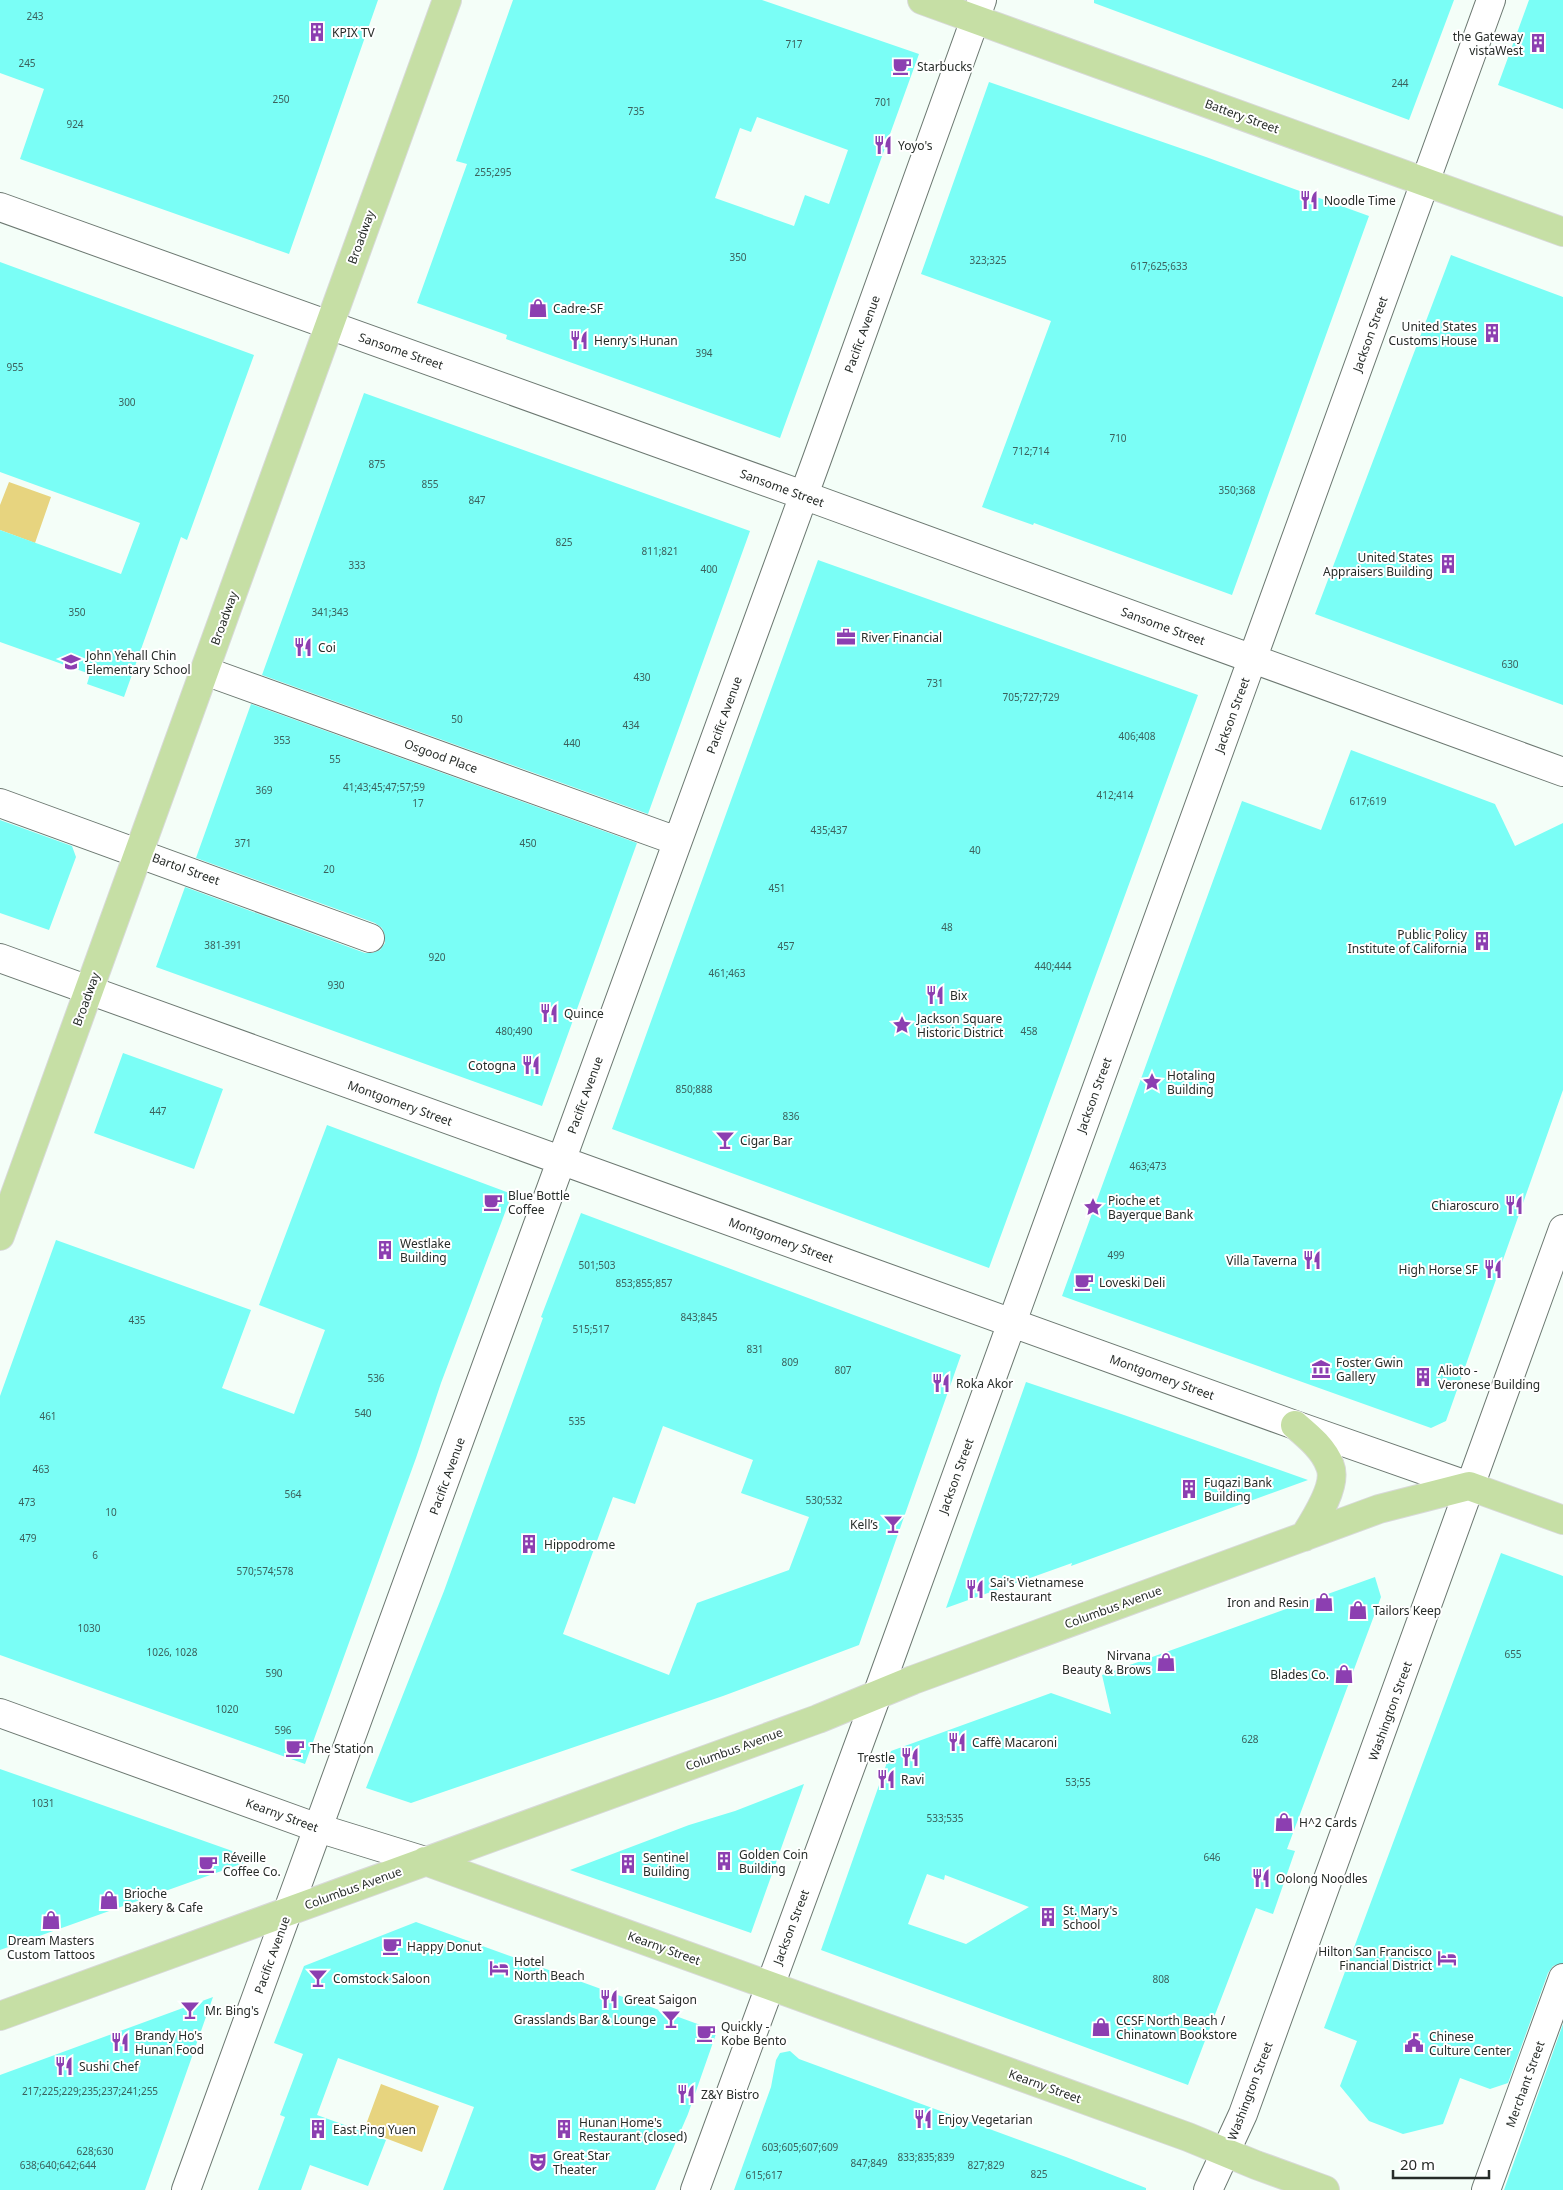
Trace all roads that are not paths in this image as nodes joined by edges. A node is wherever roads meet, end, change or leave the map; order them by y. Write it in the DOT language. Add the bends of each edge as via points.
graph roads {
  1 [pos="447,0"];
  2 [pos="922,0"];
  3 [pos="1491,0"];
  4 [pos="978,10"];
  5 [pos="1426,182"];
  6 [pos="0,207"];
  7 [pos="1563,232"];
  8 [pos="329,327"];
  9 [pos="803,495"];
  10 [pos="1253,659"];
  11 [pos="205,671"];
  12 [pos="1563,772"];
  13 [pos="0,803"];
  14 [pos="678,841"];
  15 [pos="138,852"];
  16 [pos="370,938"];
  17 [pos="0,958"];
  18 [pos="88,990"];
  19 [pos="561,1161"];
  20 [pos="1563,1229"];
  21 [pos="0,1236"];
  22 [pos="1011,1323"];
  23 [pos="1294,1425"];
  24 [pos="1469,1486"];
  25 [pos="1563,1520"];
  26 [pos="1304,1537"];
  27 [pos="877,1696"];
  28 [pos="0,1713"];
  29 [pos="318,1828"];
  30 [pos="425,1861"];
  31 [pos="288,1912"];
  32 [pos="1563,1978"];
  33 [pos="769,1986"];
  34 [pos="0,2016"];
  35 [pos="1226,2153"];
  36 [pos="186,2190"];
  37 [pos="695,2190"];
  38 [pos="1208,2190"];
  39 [pos="1325,2190"];
  40 [pos="1486,2190"];
  1 -- 8 [label="main road, Broadway"];
  2 -- 4 [label="main road, Battery Street"];
  3 -- 5 [label="street, Jackson Street"];
  4 -- 5 [label="main road, Battery Street"];
  4 -- 9 [label="street, Pacific Avenue"];
  5 -- 7 [label="main road, Battery Street"];
  5 -- 10 [label="street, Jackson Street"];
  6 -- 8 [label="street, Sansome Street"];
  8 -- 9 [label="street, Sansome Street"];
  8 -- 11 [label="main road, Broadway"];
  9 -- 10 [label="street, Sansome Street"];
  9 -- 14 [label="street, Pacific Avenue"];
  10 -- 12 [label="street, Sansome Street"];
  10 -- 22 [label="street, Jackson Street"];
  11 -- 14 [label="street, Osgood Place"];
  11 -- 15 [label="main road, Broadway"];
  13 -- 15 [label="street, Bartol Street"];
  14 -- 19 [label="street, Pacific Avenue"];
  15 -- 16 [label="street, Bartol Street"];
  15 -- 18 [label="main road, Broadway"];
  17 -- 18 [label="street, Montgomery Street"];
  18 -- 19 [label="street, Montgomery Street"];
  18 -- 21 [label="main road, Broadway"];
  19 -- 22 [label="street, Montgomery Street"];
  19 -- 29 [label="street, Pacific Avenue"];
  20 -- 24 [label="street, Washington Street"];
  22 -- 23 [label="street, Montgomery Street"];
  22 -- 27 [label="street, Jackson Street"];
  23 -- 24 [label="street, Montgomery Street"];
  23 -- 26 [label="main road" via="1322,1452 1332,1473 1328,1491"];
  24 -- 25 [label="main road, Montgomery Street"];
  24 -- 26 [label="main road, Columbus Avenue" via="1379,1509"];
  24 -- 35 [label="street, Washington Street" via="1397,1692"];
  26 -- 27 [label="main road, Columbus Avenue"];
  27 -- 30 [label="main road, Columbus Avenue"];
  27 -- 33 [label="street, Jackson Street"];
  28 -- 29 [label="street, Kearny Street"];
  29 -- 30 [label="street, Kearny Street"];
  29 -- 31 [label="street, Pacific Avenue"];
  30 -- 31 [label="main road, Columbus Avenue"];
  30 -- 33 [label="main road, Kearny Street"];
  31 -- 34 [label="main road, Columbus Avenue"];
  31 -- 36 [label="street, Pacific Avenue"];
  32 -- 40 [label="street, Merchant Street"];
  33 -- 35 [label="main road, Kearny Street"];
  33 -- 37 [label="street, Jackson Street"];
  35 -- 38 [label="street, Washington Street"];
  35 -- 39 [label="main road, Kearny Street"];
}
